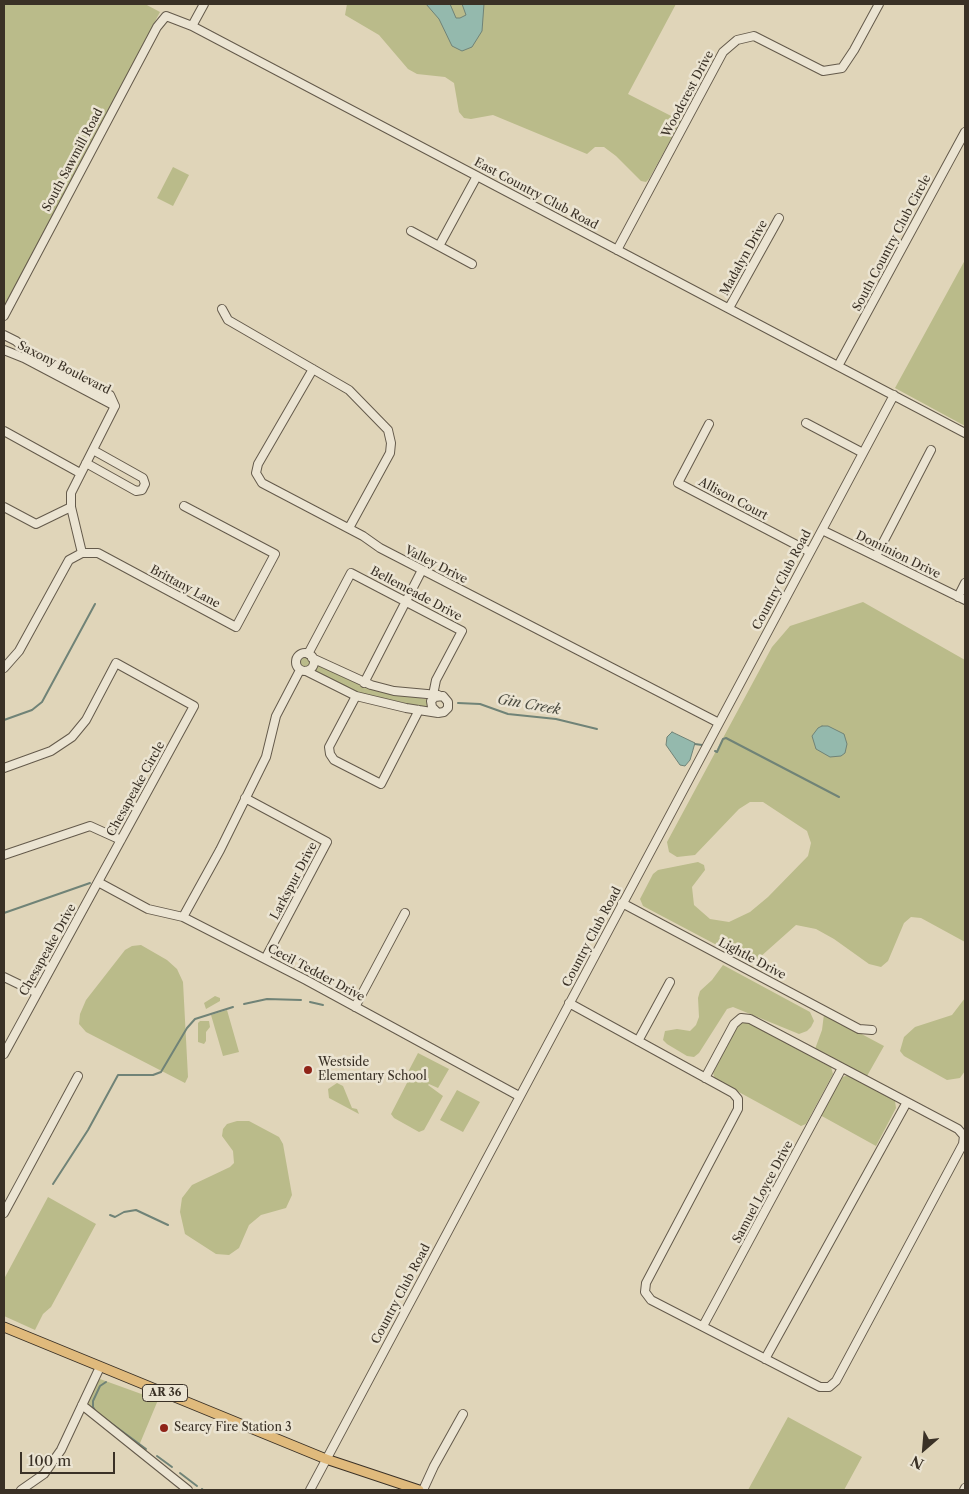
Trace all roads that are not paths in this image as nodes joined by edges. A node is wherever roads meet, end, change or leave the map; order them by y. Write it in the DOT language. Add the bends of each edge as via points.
graph roads {
  1 [pos="204,4"];
  2 [pos="879,4"];
  3 [pos="166,16"];
  4 [pos="192,26"];
  5 [pos="965,132"];
  6 [pos="477,176"];
  7 [pos="779,218"];
  8 [pos="411,232"];
  9 [pos="439,246"];
  10 [pos="617,250"];
  11 [pos="472,264"];
  12 [pos="728,308"];
  13 [pos="222,309"];
  14 [pos="4,316"];
  15 [pos="4,335"];
  16 [pos="4,350"];
  17 [pos="838,366"];
  18 [pos="313,369"];
  19 [pos="894,395"];
  20 [pos="115,406"];
  21 [pos="806,423"];
  22 [pos="709,424"];
  23 [pos="4,431"];
  24 [pos="965,433"];
  25 [pos="93,450"];
  26 [pos="931,450"];
  27 [pos="863,453"];
  28 [pos="86,463"];
  29 [pos="80,473"];
  30 [pos="184,506"];
  31 [pos="4,507"];
  32 [pos="71,507"];
  33 [pos="349,528"];
  34 [pos="822,530"];
  35 [pos="810,552"];
  36 [pos="82,553"];
  37 [pos="876,556"];
  38 [pos="422,570"];
  39 [pos="965,583"];
  40 [pos="962,598"];
  41 [pos="406,602"];
  42 [pos="310,656"];
  43 [pos="4,668"];
  44 [pos="303,670"];
  45 [pos="364,683"];
  46 [pos="437,695"];
  47 [pos="356,696"];
  48 [pos="419,710"];
  49 [pos="438,713"];
  50 [pos="719,723"];
  51 [pos="4,768"];
  52 [pos="246,798"];
  53 [pos="121,840"];
  54 [pos="4,855"];
  55 [pos="98,882"];
  56 [pos="622,903"];
  57 [pos="405,913"];
  58 [pos="182,917"];
  59 [pos="265,959"];
  60 [pos="4,978"];
  61 [pos="670,982"];
  62 [pos="37,993"];
  63 [pos="569,1004"];
  64 [pos="355,1007"];
  65 [pos="872,1030"];
  66 [pos="638,1041"];
  67 [pos="4,1054"];
  68 [pos="842,1068"];
  69 [pos="78,1076"];
  70 [pos="705,1078"];
  71 [pos="519,1096"];
  72 [pos="907,1102"];
  73 [pos="4,1213"];
  74 [pos="703,1326"];
  75 [pos="4,1327"];
  76 [pos="765,1358"];
  77 [pos="100,1367"];
  78 [pos="82,1405"];
  79 [pos="463,1414"];
  80 [pos="326,1459"];
  81 [pos="24,1489"];
  82 [pos="408,1489"];
  83 [pos="188,1490"];
  84 [pos="310,1490"];
  85 [pos="419,1490"];
  86 [pos="423,1490"];
  1 -- 4 [label="street"];
  2 -- 10 [label="street, Woodcrest Drive" via="842,68 823,71 754,36 737,40 723,52"];
  3 -- 4 [label="street, East Country Club Road"];
  3 -- 14 [label="street, South Sawmill Road" via="157,26"];
  4 -- 6 [label="street, East Country Club Road"];
  5 -- 17 [label="street, South Country Club Circle"];
  6 -- 9 [label="street"];
  6 -- 10 [label="street, East Country Club Road"];
  7 -- 12 [label="street, Madalyn Drive"];
  8 -- 9 [label="street"];
  9 -- 11 [label="street"];
  10 -- 12 [label="street, East Country Club Road"];
  12 -- 17 [label="street, East Country Club Road"];
  13 -- 18 [label="street" via="228,320"];
  15 -- 20 [label="street, Saxony Boulevard" via="28,352 110,395"];
  16 -- 20 [label="street, Saxony Boulevard"];
  17 -- 19 [label="street, East Country Club Road"];
  18 -- 33 [label="street" via="349,390 388,430 392,443 390,454"];
  18 -- 33 [label="street, Valley Drive" via="258,464 256,473 262,483"];
  19 -- 24 [label="street, East Country Club Road"];
  19 -- 27 [label="street, Country Club Road"];
  20 -- 25 [label="street, Saxony Boulevard"];
  21 -- 27 [label="street"];
  22 -- 35 [label="street, Allison Court" via="678,482"];
  23 -- 29 [label="street"];
  25 -- 28 [label="street, Saxony Boulevard"];
  25 -- 28 [label="street" via="143,478 142,490 136,491"];
  26 -- 37 [label="street"];
  27 -- 34 [label="street, Country Club Road"];
  28 -- 29 [label="street, Saxony Boulevard"];
  29 -- 32 [label="street, Saxony Boulevard" via="71,493"];
  30 -- 36 [label="street, Brittany Lane" via="275,554 236,627 98,553"];
  31 -- 32 [label="street" via="36,524"];
  32 -- 36 [label="street, Saxony Boulevard"];
  33 -- 38 [label="street, Valley Drive"];
  34 -- 35 [label="street, Country Club Road"];
  34 -- 37 [label="street, Dominion Drive"];
  35 -- 50 [label="street, Country Club Road"];
  36 -- 43 [label="street" via="69,560 19,651"];
  37 -- 40 [label="street, Dominion Drive"];
  38 -- 41 [label="street"];
  38 -- 50 [label="street, Valley Drive"];
  39 -- 40 [label="street"];
  41 -- 42 [label="street, Bellemeade Drive" via="351,573"];
  41 -- 45 [label="street"];
  41 -- 46 [label="street, Bellemeade Drive" via="462,631 436,680"];
  42 -- 44 [label="street" via="312,666"];
  42 -- 44 [label="street" via="302,654 298,657 296,662"];
  42 -- 45 [label="street"];
  44 -- 47 [label="street"];
  44 -- 52 [label="street" via="276,716 268,752"];
  45 -- 46 [label="street" via="394,691"];
  46 -- 49 [label="street" via="431,702"];
  46 -- 49 [label="street" via="446,698 448,705 444,712"];
  47 -- 48 [label="street"];
  47 -- 48 [label="street" via="329,747 330,754 334,760 381,784"];
  48 -- 49 [label="street"];
  50 -- 56 [label="street, Country Club Road"];
  51 -- 53 [label="street, Chesapeake Circle" via="51,751 72,737 86,720 116,663 194,706"];
  52 -- 58 [label="street"];
  52 -- 59 [label="street, Larkspur Drive" via="327,842"];
  53 -- 54 [label="street" via="90,826"];
  53 -- 55 [label="street, Chesapeake Circle"];
  55 -- 58 [label="street, Cecil Tedder Drive" via="148,909"];
  55 -- 62 [label="street, Chesapeake Drive"];
  56 -- 63 [label="street, Country Club Road"];
  56 -- 65 [label="street, Lightle Drive" via="858,1029"];
  57 -- 64 [label="street"];
  58 -- 59 [label="street, Cecil Tedder Drive"];
  59 -- 64 [label="street, Cecil Tedder Drive"];
  60 -- 62 [label="street"];
  61 -- 66 [label="street"];
  62 -- 67 [label="street, Chesapeake Drive"];
  63 -- 66 [label="street"];
  63 -- 71 [label="street, Country Club Road"];
  64 -- 71 [label="street, Cecil Tedder Drive"];
  66 -- 70 [label="street"];
  68 -- 70 [label="street" via="750,1019 741,1018 734,1024"];
  68 -- 72 [label="street"];
  68 -- 74 [label="street, Samuel Loyce Drive"];
  69 -- 73 [label="street"];
  70 -- 74 [label="street" via="733,1092 738,1099 738,1109 646,1283 645,1292 650,1300"];
  71 -- 80 [label="street, Country Club Road"];
  72 -- 76 [label="street"];
  72 -- 76 [label="street" via="958,1129 964,1136 963,1144 836,1381 829,1387 820,1387"];
  74 -- 76 [label="street"];
  75 -- 77 [label="main road, AR 36"];
  77 -- 78 [label="street"];
  77 -- 80 [label="main road, AR 36"];
  78 -- 81 [label="street" via="61,1450 44,1474"];
  78 -- 83 [label="street"];
  79 -- 86 [label="street"];
  80 -- 82 [label="main road, AR 36"];
  80 -- 84 [label="street, Country Club Road"];
  82 -- 85 [label="main road, AR 36"];
}
